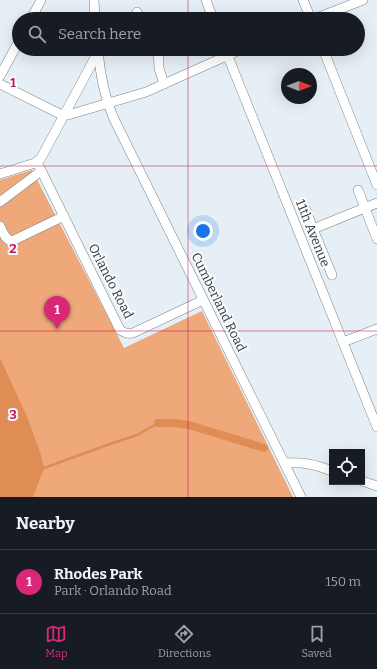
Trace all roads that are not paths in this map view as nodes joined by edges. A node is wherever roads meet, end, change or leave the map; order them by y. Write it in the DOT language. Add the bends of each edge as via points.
graph roads {
  1 [pos="41,0"];
  2 [pos="94,0"];
  3 [pos="206,0"];
  4 [pos="303,0"];
  5 [pos="363,0"];
  6 [pos="35,12"];
  7 [pos="95,12"];
  8 [pos="210,12"];
  9 [pos="308,12"];
  10 [pos="332,12"];
  11 [pos="12,54"];
  12 [pos="95,56"];
  13 [pos="99,56"];
  14 [pos="158,56"];
  15 [pos="219,56"];
  16 [pos="228,56"];
  17 [pos="326,56"];
  18 [pos="0,76"];
  19 [pos="0,84"];
  20 [pos="164,84"];
  21 [pos="108,104"];
  22 [pos="64,115"];
  23 [pos="39,166"];
  24 [pos="0,174"];
  25 [pos="377,185"];
  26 [pos="358,190"];
  27 [pos="0,202"];
  28 [pos="377,203"];
  29 [pos="365,208"];
  30 [pos="306,210"];
  31 [pos="64,216"];
  32 [pos="0,226"];
  33 [pos="313,229"];
  34 [pos="377,238"];
  35 [pos="332,275"];
  36 [pos="203,300"];
  37 [pos="377,329"];
  38 [pos="343,342"];
  39 [pos="377,427"];
  40 [pos="284,463"];
  41 [pos="329,470"];
  42 [pos="365,482"];
  43 [pos="377,486"];
  44 [pos="301,497"];
  1 -- 6 [label="street"];
  2 -- 7 [label="street"];
  3 -- 8 [label="street"];
  4 -- 9 [label="street"];
  5 -- 10 [label="street"];
  11 -- 18 [label="street"];
  12 -- 22 [label="street"];
  13 -- 21 [label="street, Cumberland Road" via="102,85"];
  14 -- 20 [label="street"];
  15 -- 20 [label="street"];
  16 -- 38 [label="street, 11th Avenue"];
  17 -- 25 [label="street"];
  19 -- 22 [label="street"];
  20 -- 21 [label="street"];
  21 -- 22 [label="street"];
  21 -- 36 [label="street, Cumberland Road"];
  22 -- 23 [label="street"];
  23 -- 24 [label="street"];
  23 -- 27 [label="street"];
  23 -- 31 [label="street, Orlando Road"];
  26 -- 29 [label="street"];
  28 -- 29 [label="street"];
  29 -- 33 [label="street"];
  29 -- 34 [label="street"];
  30 -- 33 [label="street"];
  31 -- 32 [label="street" via="12,241 6,239"];
  31 -- 36 [label="street, Orlando Road" via="120,330 133,333"];
  33 -- 35 [label="street"];
  36 -- 40 [label="street, Cumberland Road"];
  37 -- 38 [label="street"];
  38 -- 39 [label="street, 11th Avenue"];
  40 -- 41 [label="street" via="303,463"];
  40 -- 44 [label="street, Cumberland Road"];
  42 -- 43 [label="street"];
}
